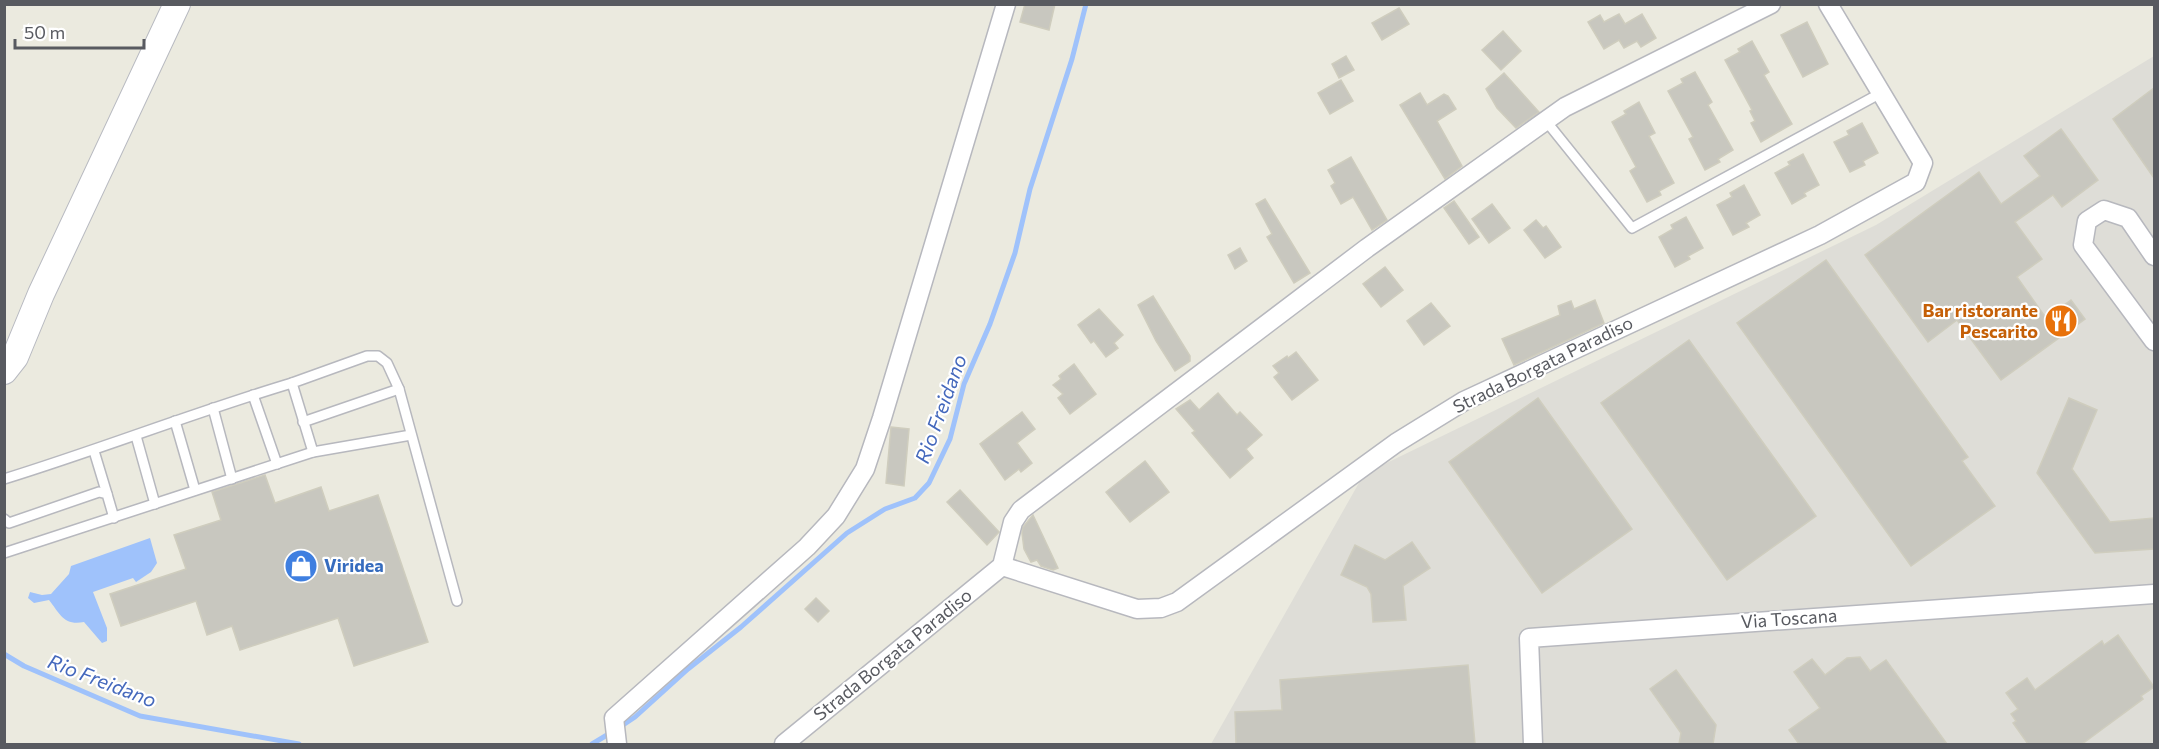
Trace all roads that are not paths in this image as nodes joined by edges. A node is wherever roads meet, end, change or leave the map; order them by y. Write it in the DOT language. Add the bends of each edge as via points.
graph roads {
  1 [pos="177,4"];
  2 [pos="1006,4"];
  3 [pos="1771,4"];
  4 [pos="1828,4"];
  5 [pos="1881,93"];
  6 [pos="1546,121"];
  7 [pos="2154,256"];
  8 [pos="41,294"];
  9 [pos="2152,331"];
  10 [pos="4,340"];
  11 [pos="4,371"];
  12 [pos="292,383"];
  13 [pos="399,389"];
  14 [pos="253,395"];
  15 [pos="213,408"];
  16 [pos="175,421"];
  17 [pos="303,423"];
  18 [pos="411,435"];
  19 [pos="136,436"];
  20 [pos="94,451"];
  21 [pos="313,452"];
  22 [pos="277,464"];
  23 [pos="4,479"];
  24 [pos="232,479"];
  25 [pos="195,490"];
  26 [pos="107,494"];
  27 [pos="156,504"];
  28 [pos="114,518"];
  29 [pos="4,519"];
  30 [pos="4,554"];
  31 [pos="1002,566"];
  32 [pos="2154,594"];
  33 [pos="457,601"];
  34 [pos="617,744"];
  35 [pos="784,744"];
  36 [pos="1533,744"];
  1 -- 8 [label="street"];
  2 -- 34 [label="street" via="865,470 836,516 807,547 614,718"];
  3 -- 6 [label="street" via="1565,107"];
  4 -- 5 [label="street, Strada Borgata Paradiso"];
  5 -- 6 [label="lane" via="1632,228"];
  5 -- 31 [label="street, Strada Borgata Paradiso" via="1923,163 1916,182 1820,235 1464,401 1396,443 1177,602 1161,608 1137,609"];
  6 -- 31 [label="street" via="1367,248 1021,510 1013,522"];
  7 -- 9 [label="street" via="2128,218 2104,210 2088,221 2083,244"];
  8 -- 10 [label="street"];
  8 -- 11 [label="street" via="15,357"];
  12 -- 13 [label="lane" via="367,356 378,356 387,363"];
  12 -- 14 [label="lane"];
  12 -- 17 [label="lane"];
  13 -- 17 [label="lane"];
  13 -- 18 [label="lane"];
  14 -- 15 [label="lane"];
  14 -- 22 [label="lane"];
  15 -- 16 [label="lane"];
  15 -- 24 [label="lane"];
  16 -- 19 [label="lane"];
  16 -- 25 [label="lane"];
  17 -- 21 [label="lane"];
  18 -- 21 [label="lane"];
  18 -- 33 [label="lane"];
  19 -- 20 [label="lane"];
  19 -- 27 [label="lane"];
  20 -- 23 [label="lane"];
  20 -- 26 [label="lane"];
  21 -- 22 [label="lane"];
  22 -- 24 [label="lane"];
  24 -- 25 [label="lane"];
  25 -- 27 [label="lane"];
  26 -- 28 [label="lane"];
  26 -- 29 [label="lane" via="99,492 9,523"];
  27 -- 28 [label="lane"];
  28 -- 30 [label="lane"];
  31 -- 35 [label="street, Strada Borgata Paradiso"];
  32 -- 36 [label="street, Via Toscana" via="1529,638"];
}
